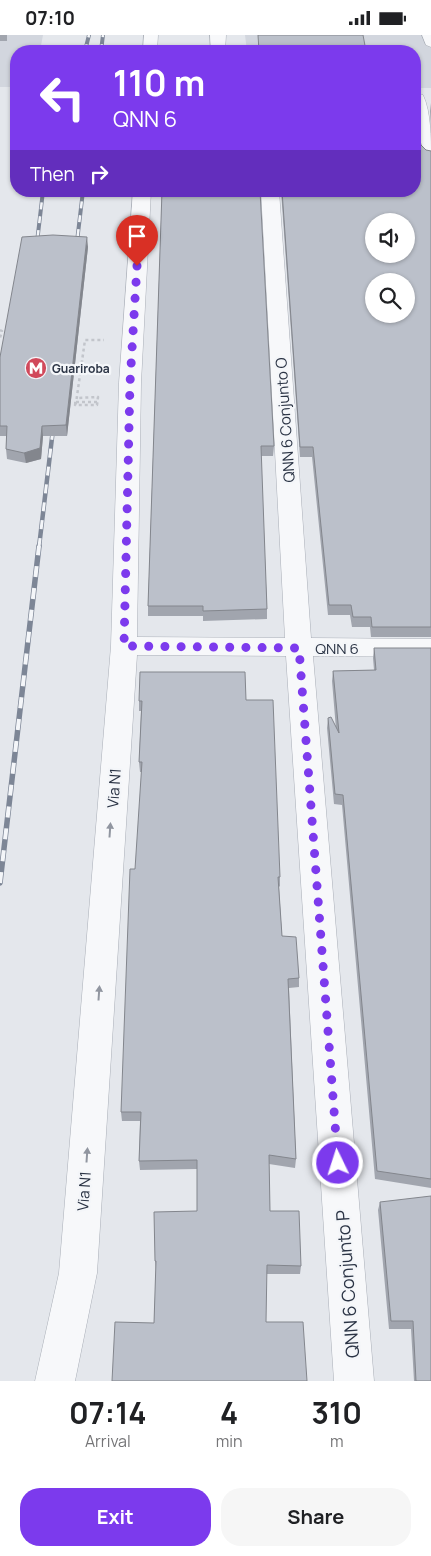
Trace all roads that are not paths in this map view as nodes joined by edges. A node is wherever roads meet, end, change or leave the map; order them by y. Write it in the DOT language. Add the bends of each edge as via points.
graph roads {
  1 [pos="429,35"];
  2 [pos="431,42"];
  3 [pos="421,98"];
  4 [pos="431,153"];
  5 [pos="142,197"];
  6 [pos="270,197"];
  7 [pos="124,646"];
  8 [pos="299,648"];
  9 [pos="431,648"];
  10 [pos="78,1273"];
  11 [pos="55,1381"];
  12 [pos="74,1381"];
  13 [pos="354,1381"];
  1 -- 2 [label="street"];
  3 -- 4 [label="street"];
  5 -- 7 [label="street, Via N1" via="130,383"];
  6 -- 8 [label="street, QNN 6 Conjunto O"];
  7 -- 8 [label="street, QNN 6"];
  10 -- 7 [label="street, Via N1, one-way"];
  8 -- 9 [label="street, QNN 6"];
  8 -- 13 [label="street, QNN 6 Conjunto P"];
  10 -- 11 [label="street, Via N1"];
  10 -- 12 [label="street"];
}
